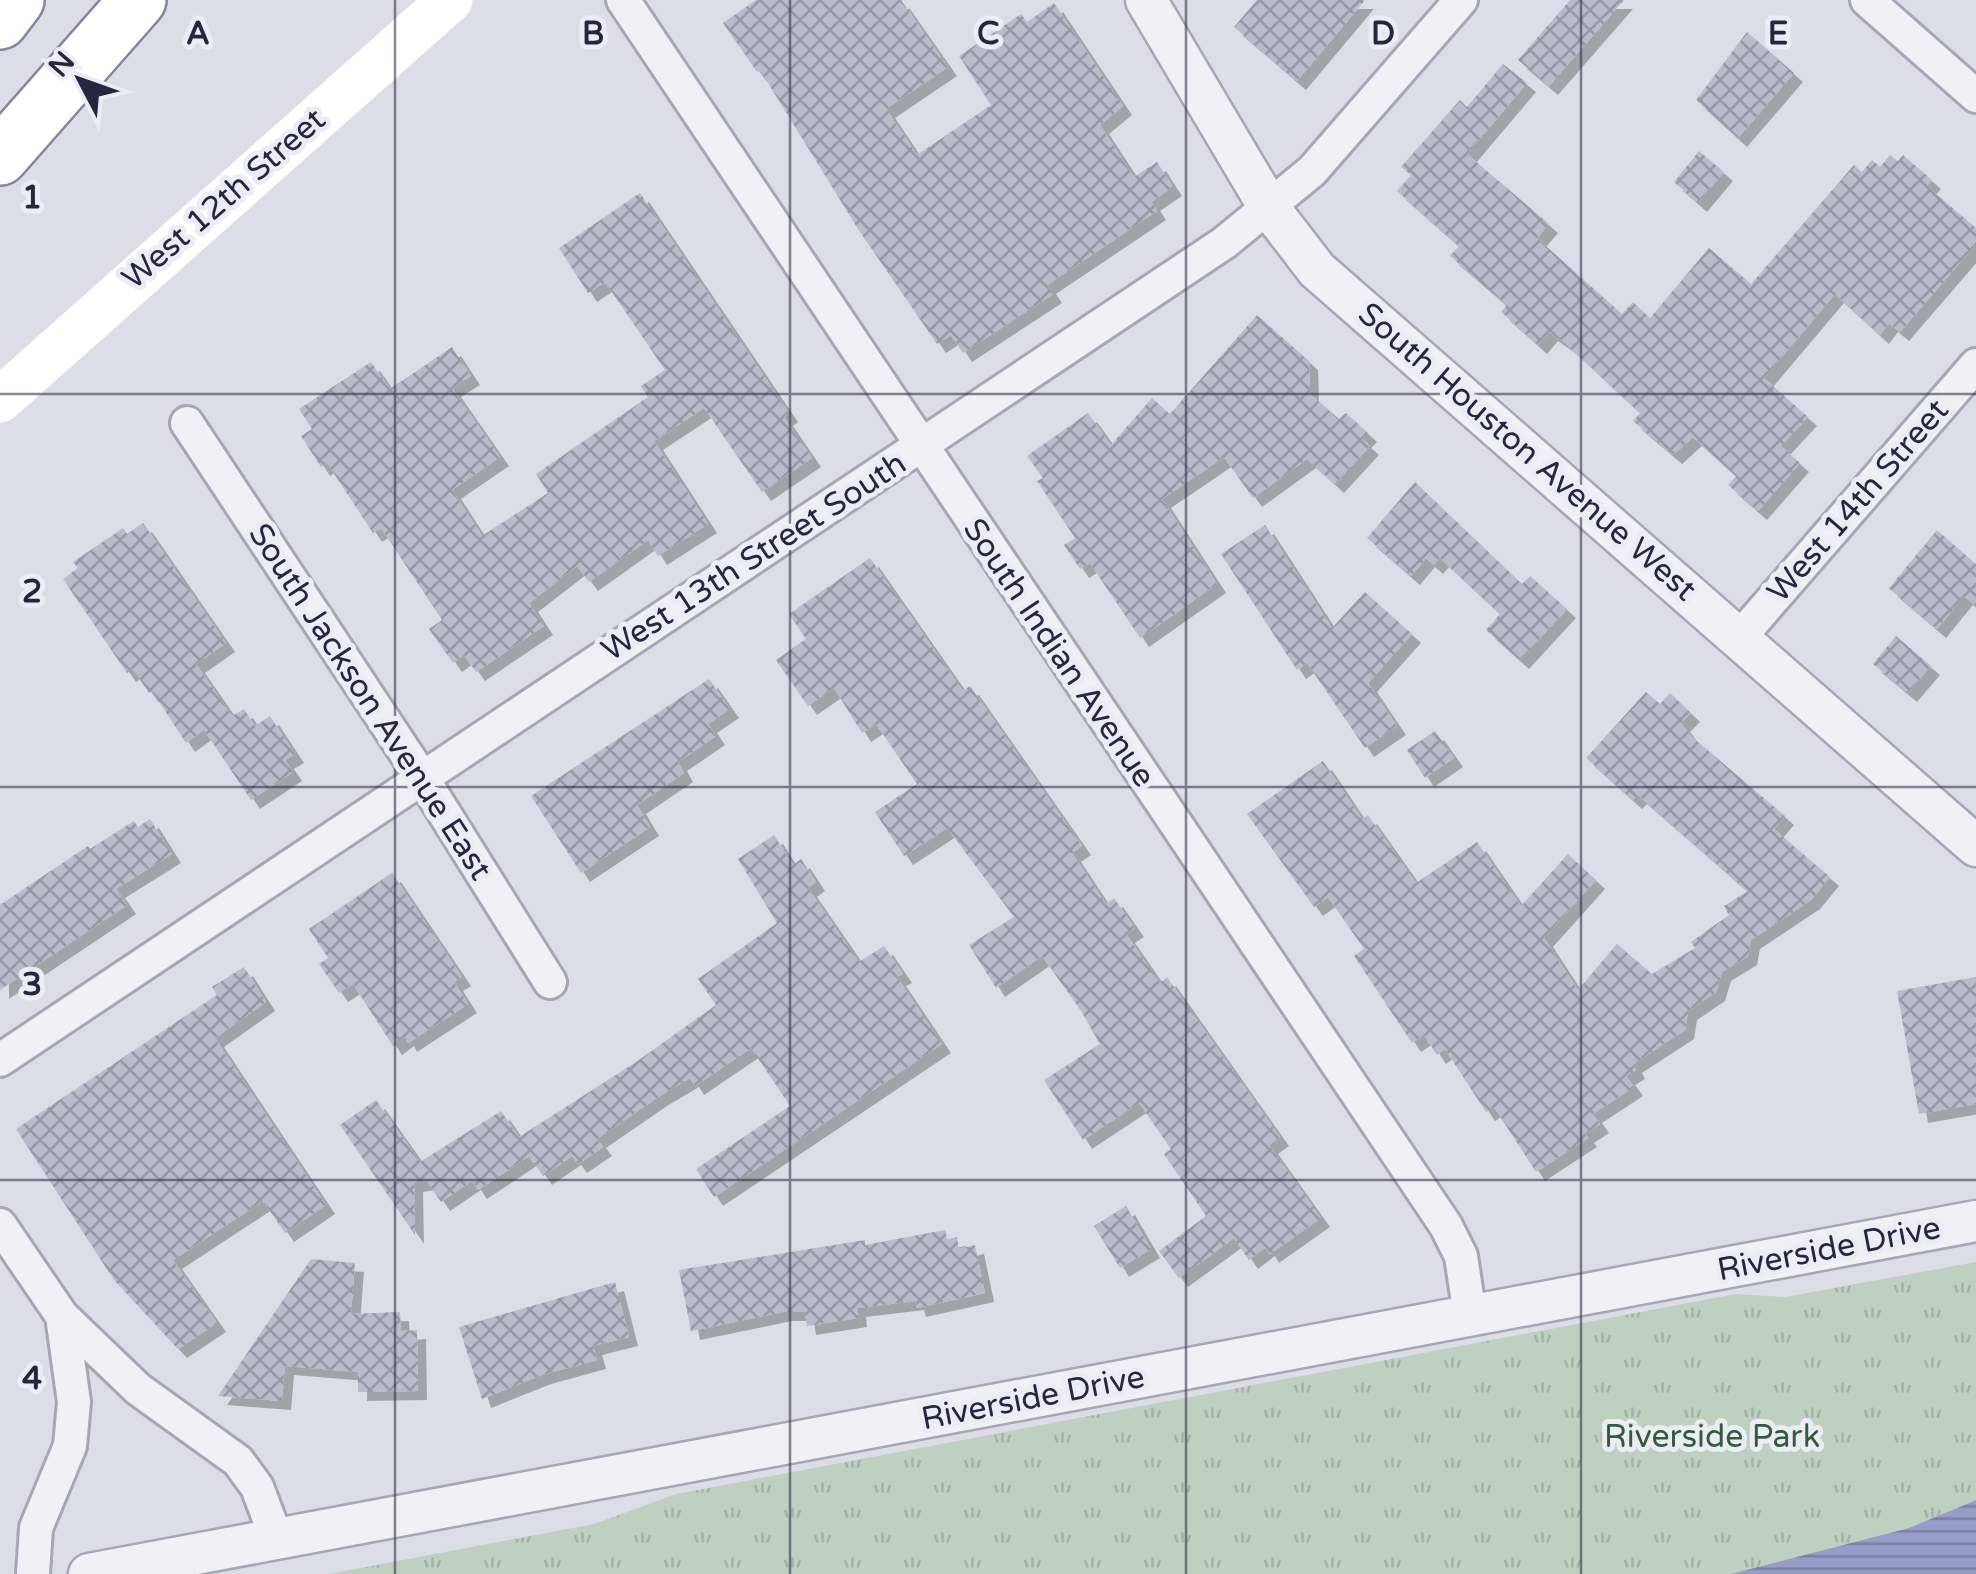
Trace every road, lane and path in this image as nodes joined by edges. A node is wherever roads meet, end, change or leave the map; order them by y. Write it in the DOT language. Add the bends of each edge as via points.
graph roads {
  1 [pos="16,0"];
  2 [pos="138,0"];
  3 [pos="450,0"];
  4 [pos="623,0"];
  5 [pos="1146,0"];
  6 [pos="1461,0"];
  7 [pos="1867,0"];
  8 [pos="0,21"];
  9 [pos="1976,96"];
  10 [pos="12,142"];
  11 [pos="1270,209"];
  12 [pos="1976,365"];
  13 [pos="0,400"];
  14 [pos="187,423"];
  15 [pos="921,448"];
  16 [pos="1740,637"];
  17 [pos="422,776"];
  18 [pos="1976,846"];
  19 [pos="550,982"];
  20 [pos="0,1060"];
  21 [pos="1976,1221"];
  22 [pos="0,1225"];
  23 [pos="62,1316"];
  24 [pos="1470,1316"];
  25 [pos="277,1540"];
  26 [pos="34,1574"];
  27 [pos="90,1574"];
  1 -- 8 [label="highway"];
  2 -- 10 [label="highway"];
  3 -- 13 [label="main road, West 12th Street"];
  4 -- 15 [label="street, South Indian Avenue"];
  5 -- 11 [label="street, South Houston Avenue West"];
  6 -- 11 [label="street, West 13th Street South" via="1312,171"];
  7 -- 9 [label="street"];
  11 -- 15 [label="street, West 13th Street South"];
  11 -- 16 [label="street, South Houston Avenue West" via="1318,270"];
  12 -- 16 [label="street, West 14th Street"];
  14 -- 17 [label="street, South Jackson Avenue East"];
  15 -- 17 [label="street, West 13th Street South"];
  15 -- 24 [label="street, South Indian Avenue" via="1446,1226 1462,1256"];
  16 -- 18 [label="street, South Houston Avenue West"];
  17 -- 19 [label="street, South Jackson Avenue East"];
  17 -- 20 [label="street, West 13th Street South"];
  21 -- 24 [label="street, Riverside Drive"];
  22 -- 23 [label="street"];
  23 -- 25 [label="street" via="138,1388 238,1460 257,1487"];
  23 -- 26 [label="street" via="74,1402 70,1446 36,1528"];
  24 -- 25 [label="street, Riverside Drive"];
  25 -- 27 [label="street, Riverside Drive"];
}
